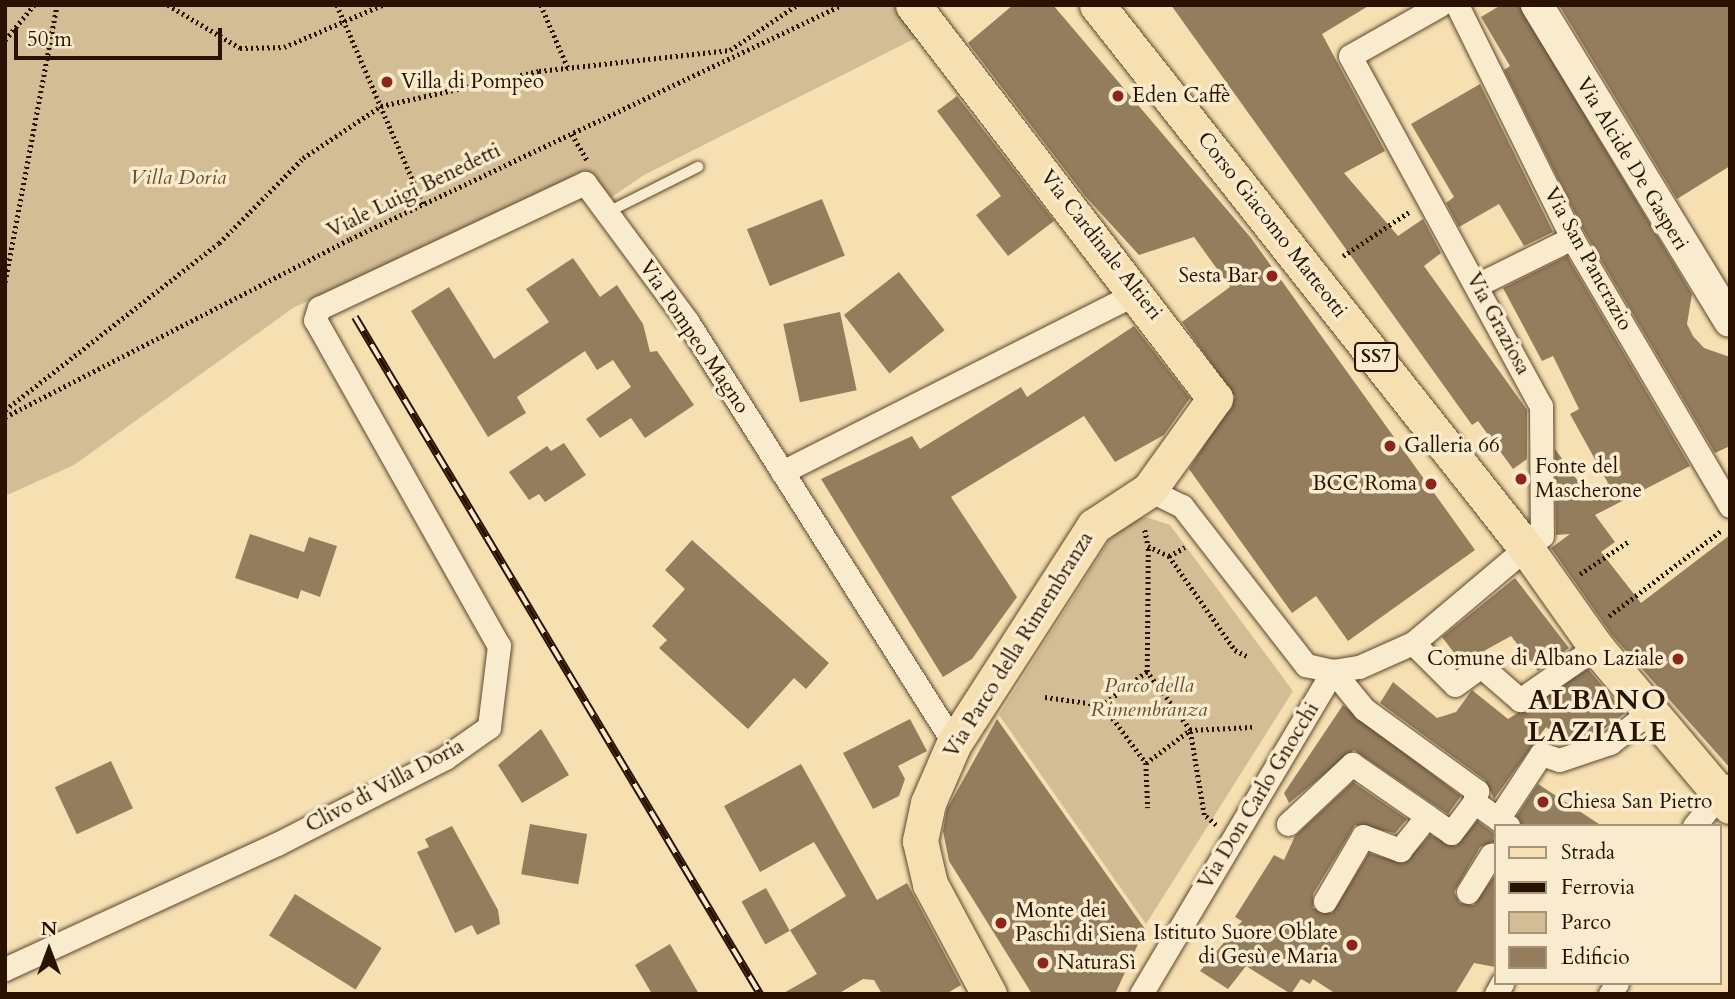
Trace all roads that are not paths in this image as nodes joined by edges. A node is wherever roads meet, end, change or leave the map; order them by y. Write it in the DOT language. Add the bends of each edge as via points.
graph roads {
  1 [pos="913,5"];
  2 [pos="1097,5"];
  3 [pos="1440,5"];
  4 [pos="1457,5"];
  5 [pos="1537,5"];
  6 [pos="698,167"];
  7 [pos="608,212"];
  8 [pos="1572,238"];
  9 [pos="1477,285"];
  10 [pos="1138,292"];
  11 [pos="319,308"];
  12 [pos="1730,321"];
  13 [pos="782,472"];
  14 [pos="1143,493"];
  15 [pos="1730,506"];
  16 [pos="1534,542"];
  17 [pos="1591,640"];
  18 [pos="1413,643"];
  19 [pos="1334,671"];
  20 [pos="1648,713"];
  21 [pos="954,743"];
  22 [pos="1727,797"];
  23 [pos="1474,802"];
  24 [pos="1427,817"];
  25 [pos="1503,822"];
  26 [pos="1288,824"];
  27 [pos="1696,824"];
  28 [pos="1494,854"];
  29 [pos="1468,891"];
  30 [pos="1325,901"];
  31 [pos="5,969"];
  32 [pos="989,994"];
  33 [pos="1141,994"];
  1 -- 10 [label="main road, Via Cardinale Altieri"];
  2 -- 16 [label="main road, Corso Giacomo Matteotti / SS7"];
  3 -- 9 [label="street, Via Graziosa" via="1350,56"];
  4 -- 8 [label="street, Via San Pancrazio"];
  5 -- 12 [label="street, Via Alcide De Gasperi"];
  6 -- 7 [label="lane"];
  7 -- 11 [label="street, Via Pompeo Magno" via="586,183"];
  7 -- 13 [label="street, Via Pompeo Magno"];
  8 -- 9 [label="street"];
  8 -- 15 [label="street, Via San Pancrazio"];
  9 -- 16 [label="street, Via Graziosa" via="1541,405"];
  10 -- 13 [label="street"];
  10 -- 14 [label="main road, Via Cardinale Altieri" via="1215,398"];
  11 -- 31 [label="street, Clivo di Villa Doria" via="316,330 499,646 500,681 489,727 444,758 277,844"];
  13 -- 21 [label="street, Via Pompeo Magno"];
  14 -- 19 [label="street" via="1170,496 1282,641 1306,664"];
  14 -- 21 [label="main road, Via Parco della Rimembranza" via="1094,526"];
  16 -- 17 [label="main road, Corso Giacomo Matteotti / SS7" via="1553,593"];
  16 -- 18 [label="street"];
  17 -- 18 [label="street" via="1520,700 1481,666 1455,685"];
  17 -- 20 [label="main road, Corso Giacomo Matteotti / SS7"];
  18 -- 19 [label="street" via="1359,667"];
  19 -- 23 [label="street" via="1364,709 1477,790"];
  19 -- 33 [label="street, Via Don Carlo Gnocchi"];
  20 -- 22 [label="main road, SS7"];
  20 -- 25 [label="street" via="1610,743 1559,760 1541,754"];
  21 -- 32 [label="main road, Via Parco della Rimembranza" via="928,803 920,841 930,884"];
  22 -- 27 [label="street"];
  23 -- 24 [label="street" via="1451,833"];
  23 -- 25 [label="street"];
  24 -- 26 [label="street" via="1352,764"];
  24 -- 30 [label="street" via="1400,850 1363,836"];
  28 -- 29 [label="street"];
}
